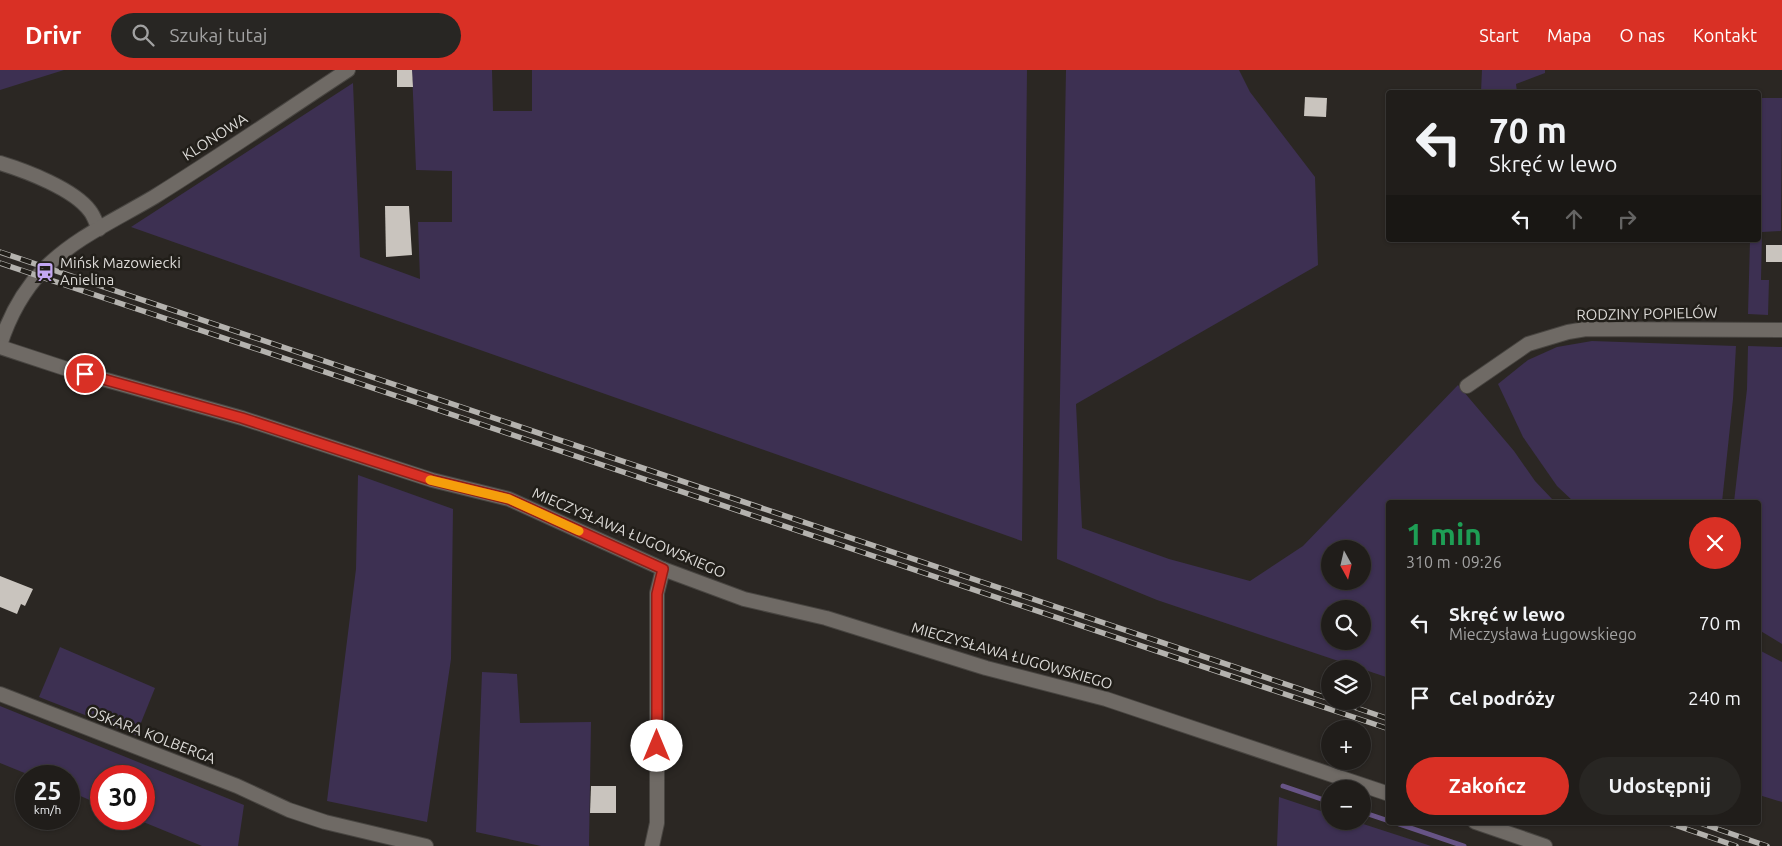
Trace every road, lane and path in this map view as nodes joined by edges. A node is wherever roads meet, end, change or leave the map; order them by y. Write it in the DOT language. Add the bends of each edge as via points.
graph roads {
  1 [pos="348,70"];
  2 [pos="0,163"];
  3 [pos="99,229"];
  4 [pos="1782,330"];
  5 [pos="0,346"];
  6 [pos="1467,386"];
  7 [pos="663,569"];
  8 [pos="0,694"];
  9 [pos="1386,793"];
  10 [pos="1484,825"];
  11 [pos="426,846"];
  12 [pos="652,846"];
  13 [pos="1545,846"];
  1 -- 3 [label="street, KLONOWA" via="155,197"];
  2 -- 3 [label="street" via="65,191 90,211"];
  3 -- 5 [label="street, KLONOWA" via="42,271 15,307"];
  4 -- 6 [label="street, RODZINY POPIELÓW" via="1586,329 1568,332 1528,344"];
  5 -- 7 [label="street, MIECZYSŁAWA ŁUGOWSKIEGO" via="67,370 242,418 432,480 509,499"];
  7 -- 9 [label="street, MIECZYSŁAWA ŁUGOWSKIEGO" via="744,599 826,618 986,668 1106,699"];
  7 -- 12 [label="street" via="657,594 657,823"];
  8 -- 11 [label="street, OSKARA KOLBERGA" via="237,786 289,810"];
  10 -- 13 [label="street"];
}
